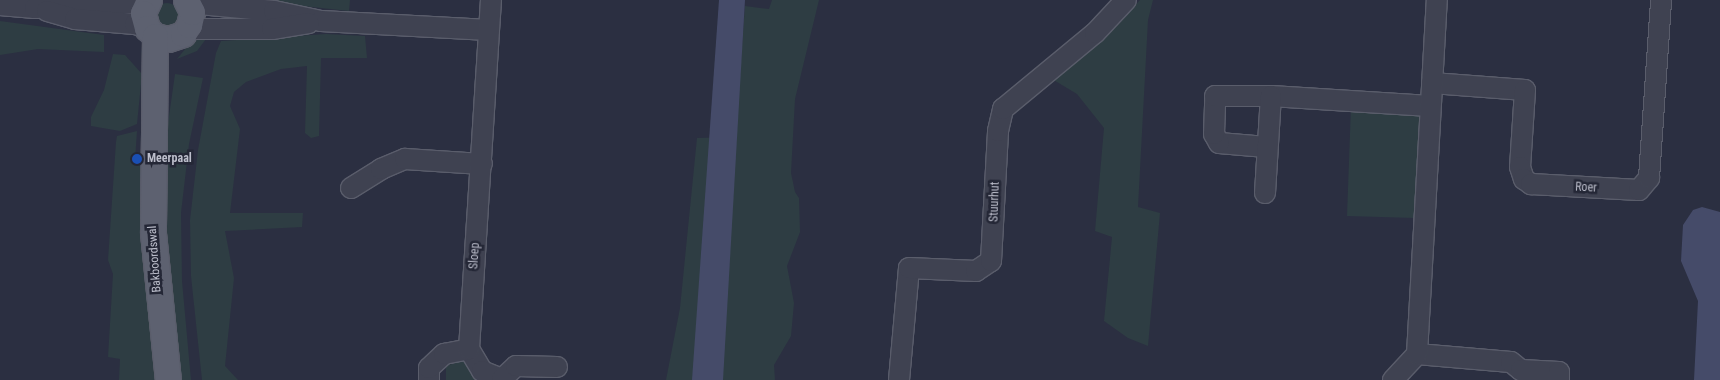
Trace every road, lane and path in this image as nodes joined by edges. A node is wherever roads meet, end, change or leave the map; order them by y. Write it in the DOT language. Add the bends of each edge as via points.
graph roads {
  1 [pos="491,0"];
  2 [pos="1126,0"];
  3 [pos="1437,0"];
  4 [pos="1661,0"];
  5 [pos="148,1"];
  6 [pos="188,2"];
  7 [pos="0,5"];
  8 [pos="35,8"];
  9 [pos="321,21"];
  10 [pos="489,30"];
  11 [pos="167,32"];
  12 [pos="1432,83"];
  13 [pos="1271,96"];
  14 [pos="1430,106"];
  15 [pos="1266,147"];
  16 [pos="482,164"];
  17 [pos="351,188"];
  18 [pos="1265,193"];
  19 [pos="469,349"];
  20 [pos="1417,354"];
  21 [pos="557,367"];
  22 [pos="1518,375"];
  23 [pos="168,380"];
  24 [pos="429,380"];
  25 [pos="899,380"];
  26 [pos="1393,380"];
  27 [pos="1559,380"];
  1 -- 10 [label="street, Sloep"];
  2 -- 25 [label="street, Stuurhut" via="1095,34 1003,109 998,131 991,261 976,272 909,268"];
  3 -- 12 [label="street"];
  4 -- 12 [label="street, Roer" via="1649,178 1639,190 1531,184 1524,178 1520,167 1525,90"];
  5 -- 8 [label="street"];
  5 -- 11 [label="main road" via="143,13"];
  6 -- 9 [label="street" via="274,11"];
  6 -- 11 [label="main road" via="192,16"];
  7 -- 8 [label="street"];
  8 -- 11 [label="street" via="75,20 135,24"];
  9 -- 10 [label="street"];
  9 -- 11 [label="street" via="272,29"];
  10 -- 16 [label="street, Sloep"];
  11 -- 23 [label="main road, Bakboordswal" via="156,138 153,233"];
  12 -- 14 [label="street"];
  13 -- 14 [label="street"];
  13 -- 15 [label="street"];
  13 -- 15 [label="street" via="1214,96 1213,128 1219,143"];
  14 -- 20 [label="street"];
  15 -- 18 [label="street"];
  16 -- 17 [label="street" via="404,159"];
  16 -- 19 [label="street, Sloep"];
  19 -- 21 [label="street" via="482,371 502,379 516,366"];
  19 -- 24 [label="street" via="444,354 429,368"];
  20 -- 22 [label="street" via="1511,362"];
  20 -- 26 [label="street"];
  22 -- 27 [label="street" via="1559,372"];
}
